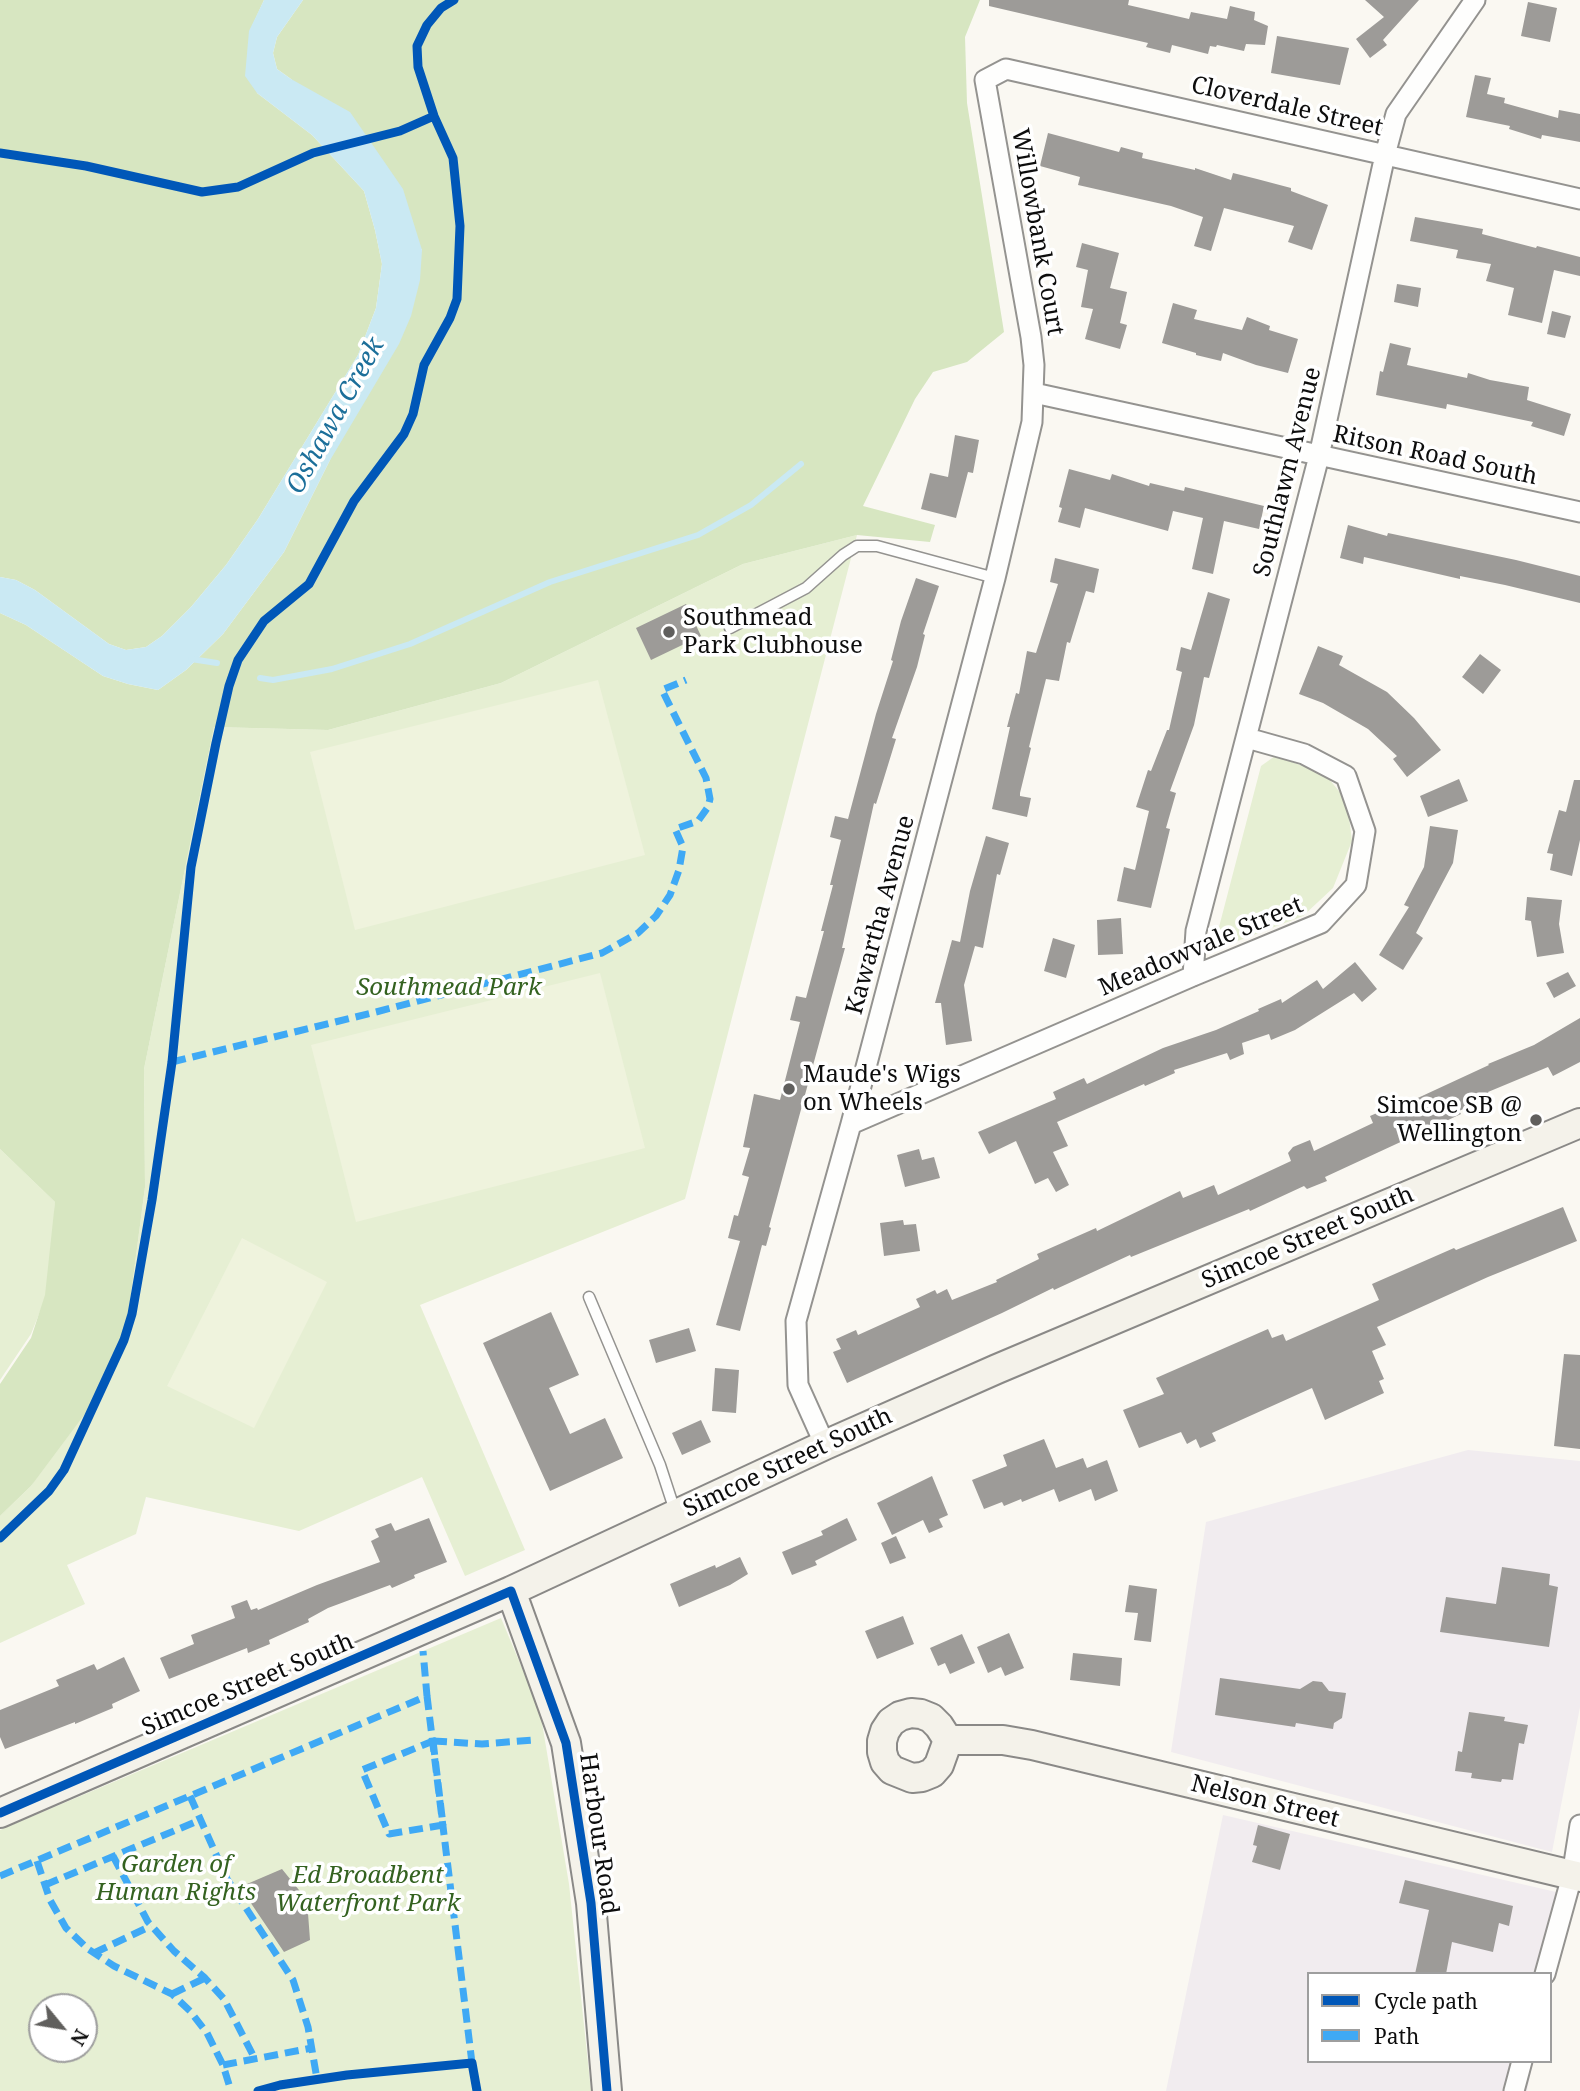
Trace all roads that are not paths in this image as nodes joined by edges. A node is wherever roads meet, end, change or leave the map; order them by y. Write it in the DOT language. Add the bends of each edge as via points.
graph roads {
  1 [pos="1475,0"];
  2 [pos="985,80"];
  3 [pos="1385,155"];
  4 [pos="1580,198"];
  5 [pos="1034,393"];
  6 [pos="1319,456"];
  7 [pos="1580,512"];
  8 [pos="995,578"];
  9 [pos="730,628"];
  10 [pos="1247,738"];
  11 [pos="1193,976"];
  12 [pos="1580,1123"];
  13 [pos="851,1124"];
  14 [pos="589,1297"];
  15 [pos="825,1445"];
  16 [pos="676,1514"];
  17 [pos="511,1591"];
  18 [pos="948,1740"];
  19 [pos="0,1813"];
  20 [pos="1580,1825"];
  21 [pos="1576,1877"];
  22 [pos="1546,1972"];
  23 [pos="1521,2063"];
  24 [pos="607,2091"];
  25 [pos="1514,2091"];
  1 -- 3 [label="street, Southlawn Avenue" via="1396,114"];
  2 -- 3 [label="street, Cloverdale Street" via="1006,69"];
  2 -- 5 [label="street, Willowbank Court" via="1026,301"];
  3 -- 4 [label="street, Cloverdale Street"];
  3 -- 6 [label="street, Southlawn Avenue"];
  5 -- 6 [label="street, Ritson Road South"];
  5 -- 8 [label="street, Kawartha Avenue" via="1025,456"];
  6 -- 7 [label="street, Ritson Road South"];
  6 -- 10 [label="street, Southlawn Avenue"];
  8 -- 9 [label="lane" via="877,546 857,547 806,587"];
  8 -- 13 [label="street, Kawartha Avenue"];
  10 -- 11 [label="street, Southlawn Avenue" via="1196,931"];
  10 -- 11 [label="street, Meadowvale Street" via="1304,754 1346,776 1365,831 1356,885 1321,923"];
  11 -- 13 [label="street, Meadowvale Street"];
  12 -- 15 [label="street, Simcoe Street South"];
  13 -- 15 [label="street, Kawartha Avenue" via="796,1321 798,1385"];
  14 -- 16 [label="lane"];
  15 -- 16 [label="street, Simcoe Street South"];
  16 -- 17 [label="street, Simcoe Street South"];
  17 -- 19 [label="street, Simcoe Street South"];
  17 -- 24 [label="street, Harbour Road" via="566,1743 590,1903"];
  18 -- 21 [label="street, Nelson Street" via="1032,1745"];
  20 -- 21 [label="street"];
  21 -- 22 [label="street"];
  23 -- 25 [label="street"];
}
